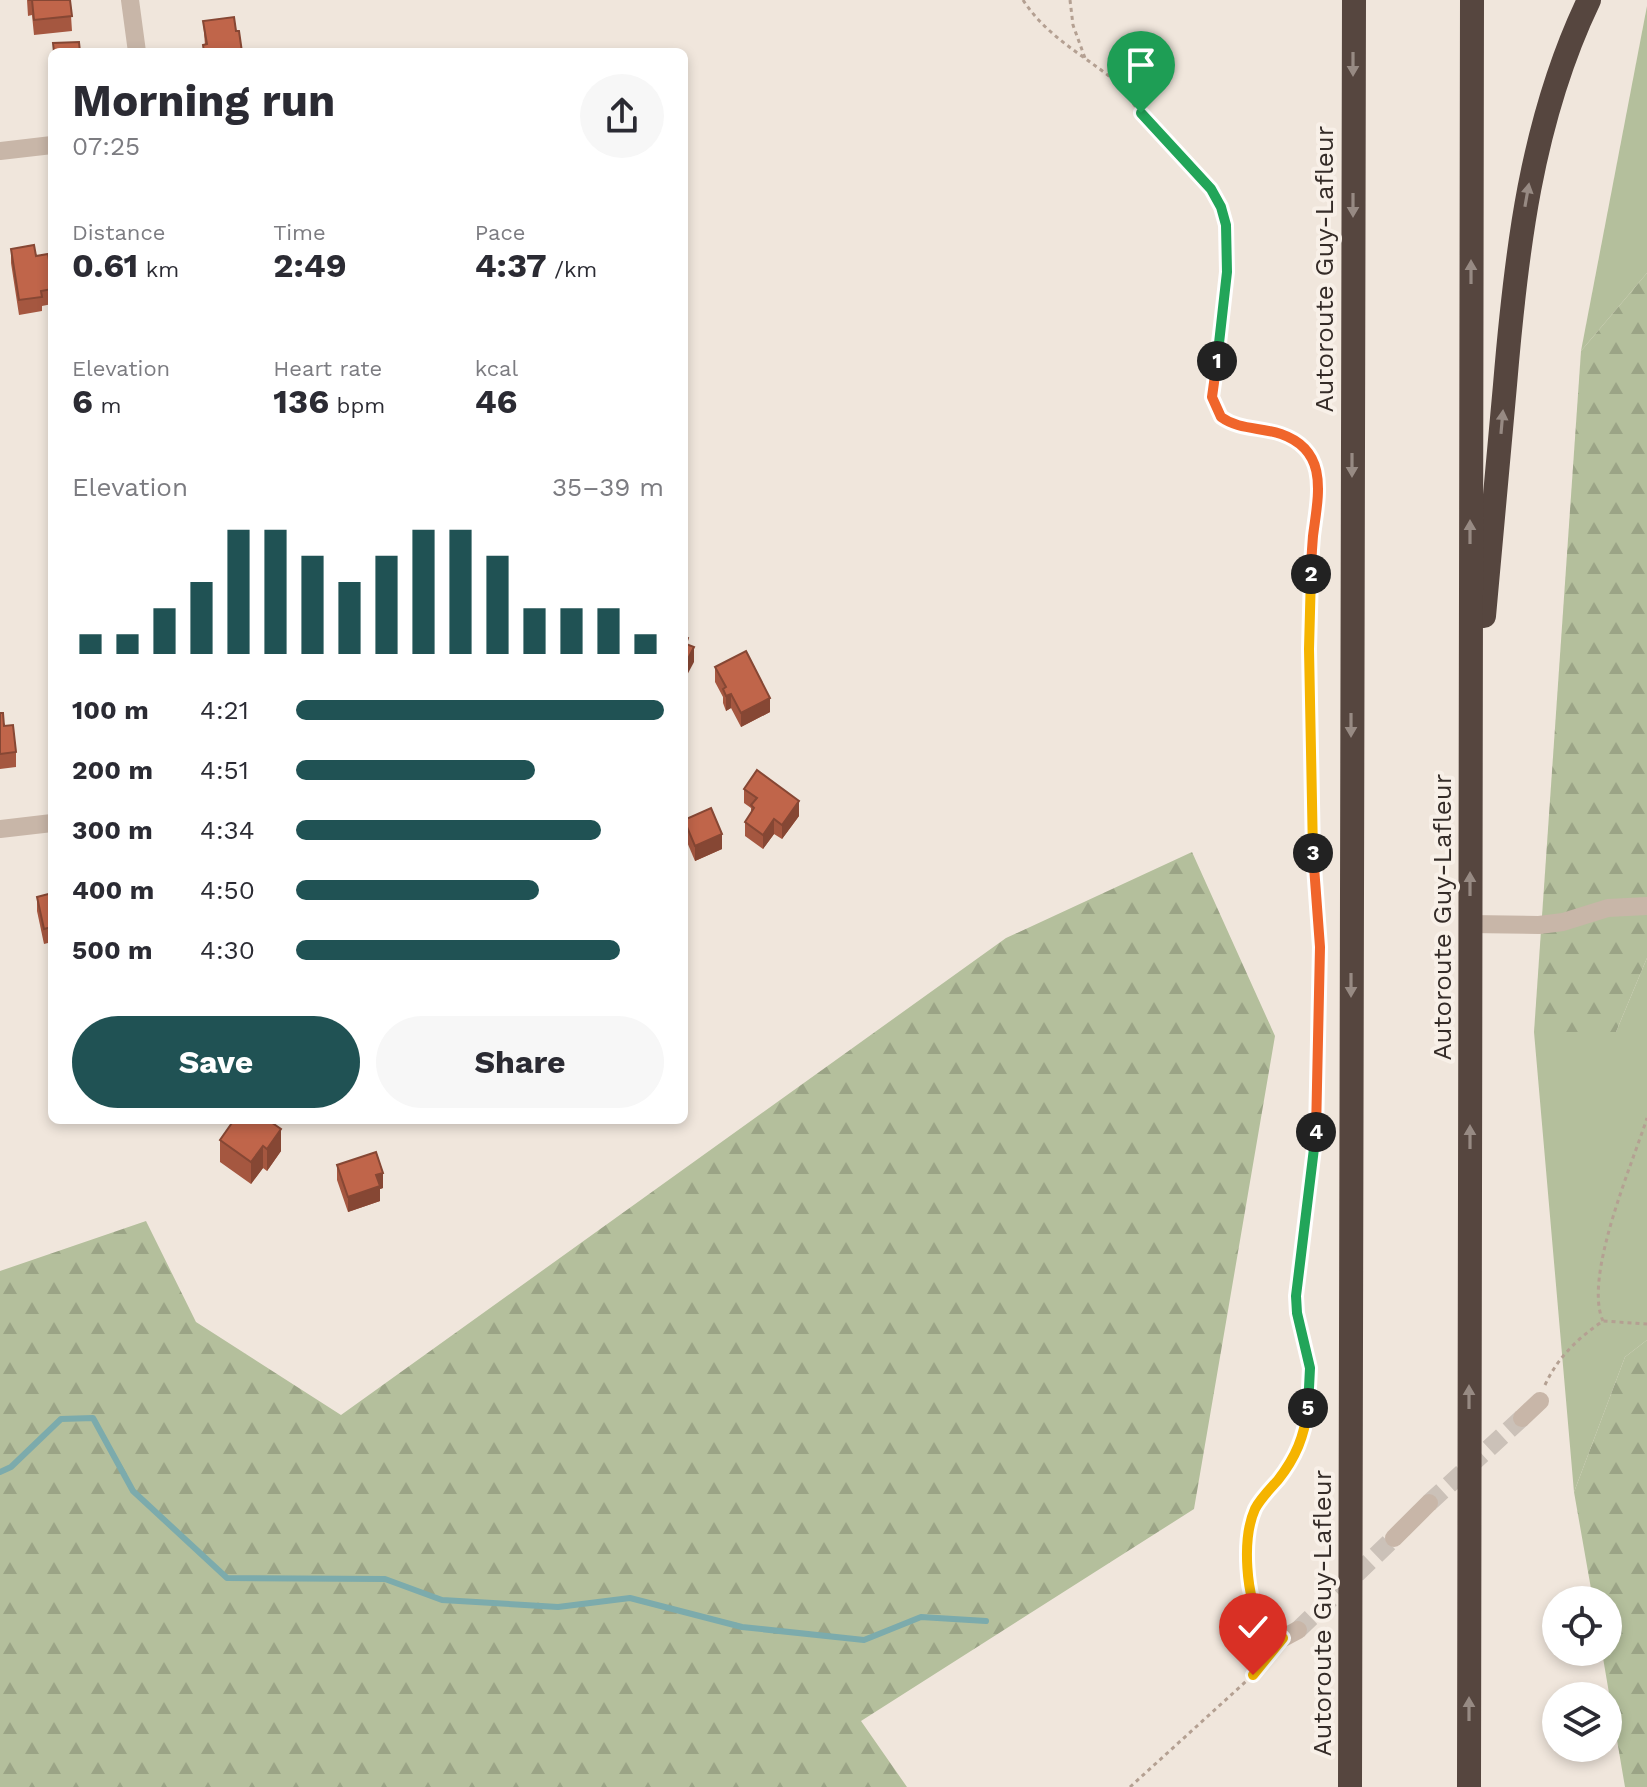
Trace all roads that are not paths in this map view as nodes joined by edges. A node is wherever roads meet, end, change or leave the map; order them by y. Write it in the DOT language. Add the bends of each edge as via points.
graph roads {
  1 [pos="130,0"];
  2 [pos="1354,0"];
  3 [pos="1472,0"];
  4 [pos="1589,0"];
  5 [pos="136,48"];
  6 [pos="48,145"];
  7 [pos="0,151"];
  8 [pos="1470,778"];
  9 [pos="48,823"];
  10 [pos="0,829"];
  11 [pos="1647,906"];
  12 [pos="1470,924"];
  13 [pos="1540,1401"];
  14 [pos="1522,1418"];
  15 [pos="1429,1503"];
  16 [pos="1394,1538"];
  17 [pos="1350,1787"];
  18 [pos="1469,1787"];
  1 -- 5 [label="street"];
  2 -- 17 [label="highway, Autoroute Guy-Lafleur, one-way"];
  8 -- 3 [label="highway, Autoroute Guy-Lafleur, one-way"];
  8 -- 4 [label="highway, one-way" via="1521,231 1547,110"];
  6 -- 7 [label="street"];
  12 -- 8 [label="highway, Autoroute Guy-Lafleur, one-way"];
  9 -- 10 [label="street"];
  11 -- 12 [label="street" via="1608,908 1539,925"];
  18 -- 12 [label="highway, Autoroute Guy-Lafleur, one-way"];
  13 -- 14 [label="street"];
  15 -- 16 [label="street"];
}
